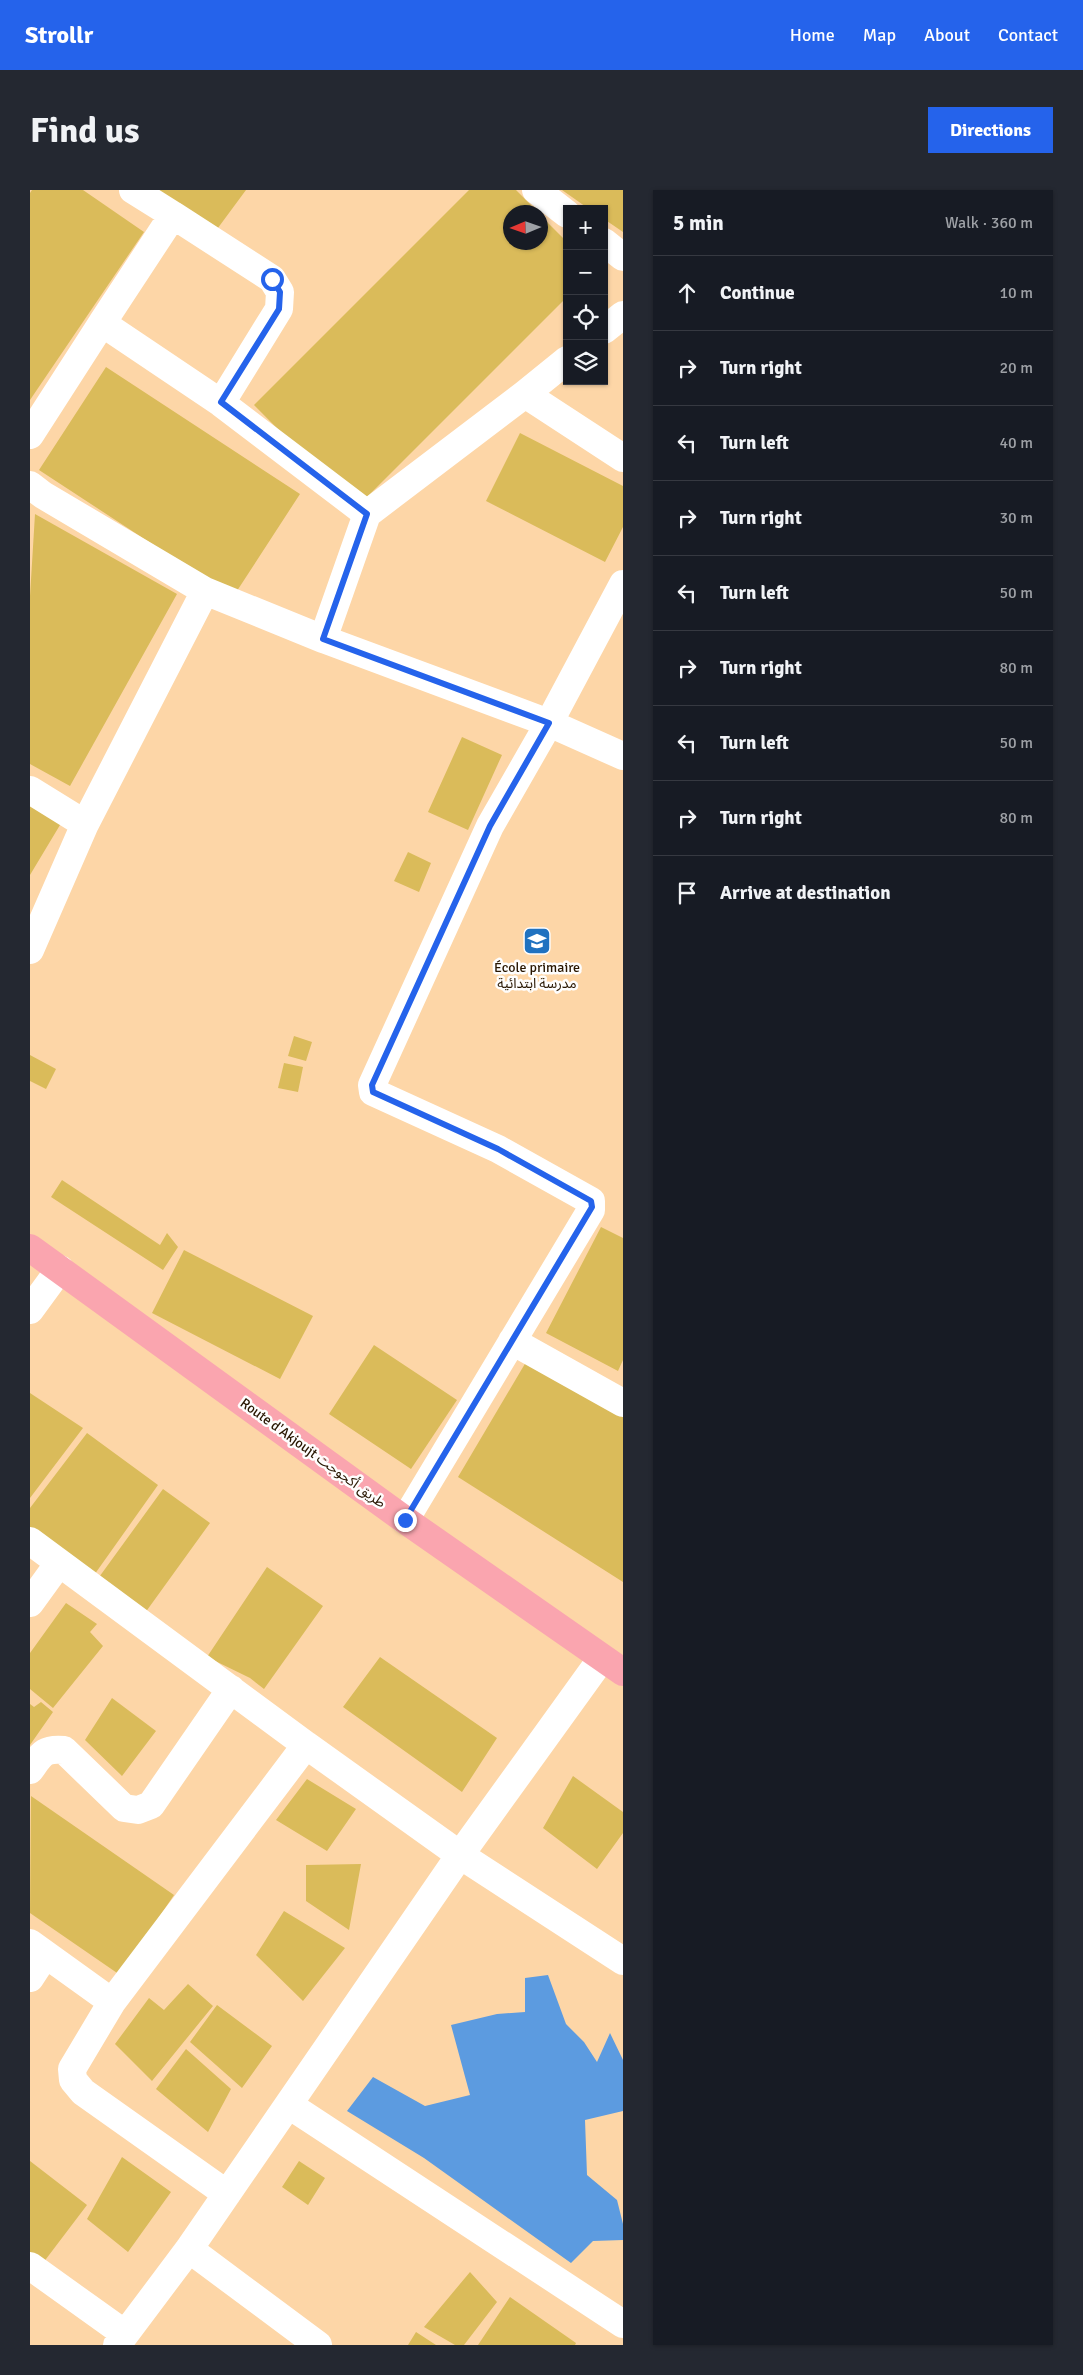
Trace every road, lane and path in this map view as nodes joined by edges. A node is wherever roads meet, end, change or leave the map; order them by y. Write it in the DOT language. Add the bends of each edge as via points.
graph roads {
  1 [pos="134,190"];
  2 [pos="536,190"];
  3 [pos="563,211"];
  4 [pos="173,215"];
  5 [pos="608,245"];
  6 [pos="623,257"];
  7 [pos="623,315"];
  8 [pos="102,323"];
  9 [pos="608,327"];
  10 [pos="563,363"];
  11 [pos="525,394"];
  12 [pos="221,402"];
  13 [pos="30,435"];
  14 [pos="623,458"];
  15 [pos="34,497"];
  16 [pos="367,514"];
  17 [pos="623,584"];
  18 [pos="206,591"];
  19 [pos="323,639"];
  20 [pos="549,723"];
  21 [pos="623,756"];
  22 [pos="30,790"];
  23 [pos="85,824"];
  24 [pos="30,950"];
  25 [pos="30,1248"];
  26 [pos="60,1269"];
  27 [pos="30,1310"];
  28 [pos="512,1341"];
  29 [pos="623,1403"];
  30 [pos="405,1520"];
  31 [pos="30,1541"];
  32 [pos="59,1562"];
  33 [pos="30,1603"];
  34 [pos="612,1665"];
  35 [pos="231,1689"];
  36 [pos="306,1745"];
  37 [pos="30,1770"];
  38 [pos="460,1855"];
  39 [pos="37,1949"];
  40 [pos="623,1961"];
  41 [pos="30,1978"];
  42 [pos="112,2002"];
  43 [pos="289,2105"];
  44 [pos="227,2194"];
  45 [pos="190,2249"];
  46 [pos="30,2266"];
  47 [pos="623,2324"];
  48 [pos="121,2339"];
  49 [pos="318,2345"];
  1 -- 4 [label="street"];
  2 -- 3 [label="street"];
  4 -- 8 [label="street"];
  4 -- 12 [label="street" via="272,279 280,292 279,309"];
  5 -- 6 [label="street"];
  7 -- 9 [label="street"];
  8 -- 12 [label="street"];
  8 -- 13 [label="street"];
  10 -- 11 [label="street"];
  11 -- 14 [label="street"];
  11 -- 16 [label="street"];
  12 -- 16 [label="street"];
  15 -- 18 [label="street"];
  16 -- 19 [label="street"];
  17 -- 20 [label="street"];
  18 -- 19 [label="street"];
  18 -- 23 [label="street"];
  19 -- 20 [label="street"];
  20 -- 21 [label="street"];
  20 -- 28 [label="street" via="490,826 372,1085 373,1092 498,1149 591,1201 591,1210"];
  22 -- 23 [label="street"];
  23 -- 24 [label="street"];
  25 -- 26 [label="highway, Route d'Akjoujt طريق أكجوجت"];
  26 -- 27 [label="street"];
  26 -- 30 [label="highway, Route d'Akjoujt طريق أكجوجت"];
  28 -- 29 [label="street"];
  28 -- 30 [label="street"];
  30 -- 34 [label="highway, Route d'Akjoujt طريق أكجوجت"];
  31 -- 32 [label="street"];
  32 -- 33 [label="street"];
  32 -- 35 [label="street"];
  34 -- 38 [label="street"];
  35 -- 36 [label="street"];
  35 -- 37 [label="street" via="151,1806 138,1810 124,1808 64,1750 52,1749 41,1754"];
  36 -- 38 [label="street"];
  36 -- 42 [label="street"];
  38 -- 40 [label="street"];
  38 -- 43 [label="street"];
  39 -- 41 [label="street"];
  39 -- 42 [label="street"];
  42 -- 44 [label="street" via="72,2069 73,2080 83,2092"];
  43 -- 44 [label="street"];
  43 -- 47 [label="street"];
  44 -- 45 [label="street"];
  45 -- 48 [label="street"];
  45 -- 49 [label="street"];
  46 -- 48 [label="street"];
}
